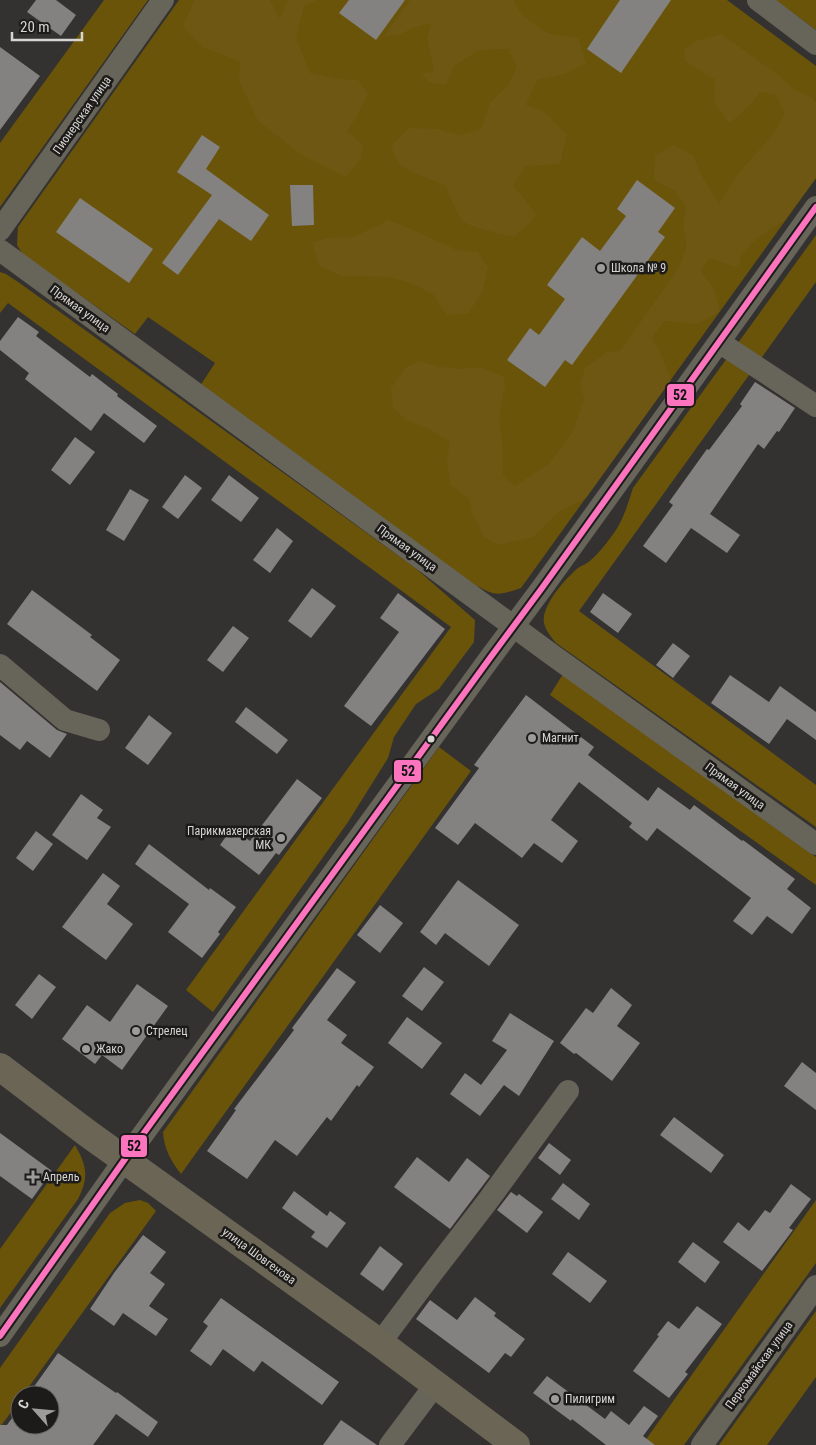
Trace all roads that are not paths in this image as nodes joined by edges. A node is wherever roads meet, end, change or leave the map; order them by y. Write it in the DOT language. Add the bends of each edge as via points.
graph roads {
  1 [pos="164,0"];
  2 [pos="758,0"];
  3 [pos="816,44"];
  4 [pos="816,207"];
  5 [pos="0,230"];
  6 [pos="0,250"];
  7 [pos="718,342"];
  8 [pos="816,406"];
  9 [pos="513,627"];
  10 [pos="0,665"];
  11 [pos="100,730"];
  12 [pos="816,844"];
  13 [pos="0,1067"];
  14 [pos="568,1091"];
  15 [pos="125,1159"];
  16 [pos="816,1286"];
  17 [pos="0,1336"];
  18 [pos="380,1343"];
  19 [pos="435,1385"];
  20 [pos="390,1445"];
  21 [pos="516,1445"];
  22 [pos="702,1445"];
  1 -- 5 [label="street, Пионерская улица"];
  2 -- 3 [label="street"];
  4 -- 7 [label="street"];
  6 -- 9 [label="street, Прямая улица"];
  7 -- 8 [label="street"];
  7 -- 9 [label="street"];
  9 -- 12 [label="street, Прямая улица"];
  9 -- 15 [label="street"];
  10 -- 11 [label="street" via="64,720"];
  13 -- 15 [label="main road, улица Шовгенова"];
  14 -- 18 [label="street"];
  15 -- 17 [label="street"];
  15 -- 18 [label="main road, улица Шовгенова"];
  16 -- 22 [label="street, Первомайская улица"];
  18 -- 19 [label="main road, улица Шовгенова"];
  19 -- 20 [label="street"];
  19 -- 21 [label="main road, улица Шовгенова"];
}
